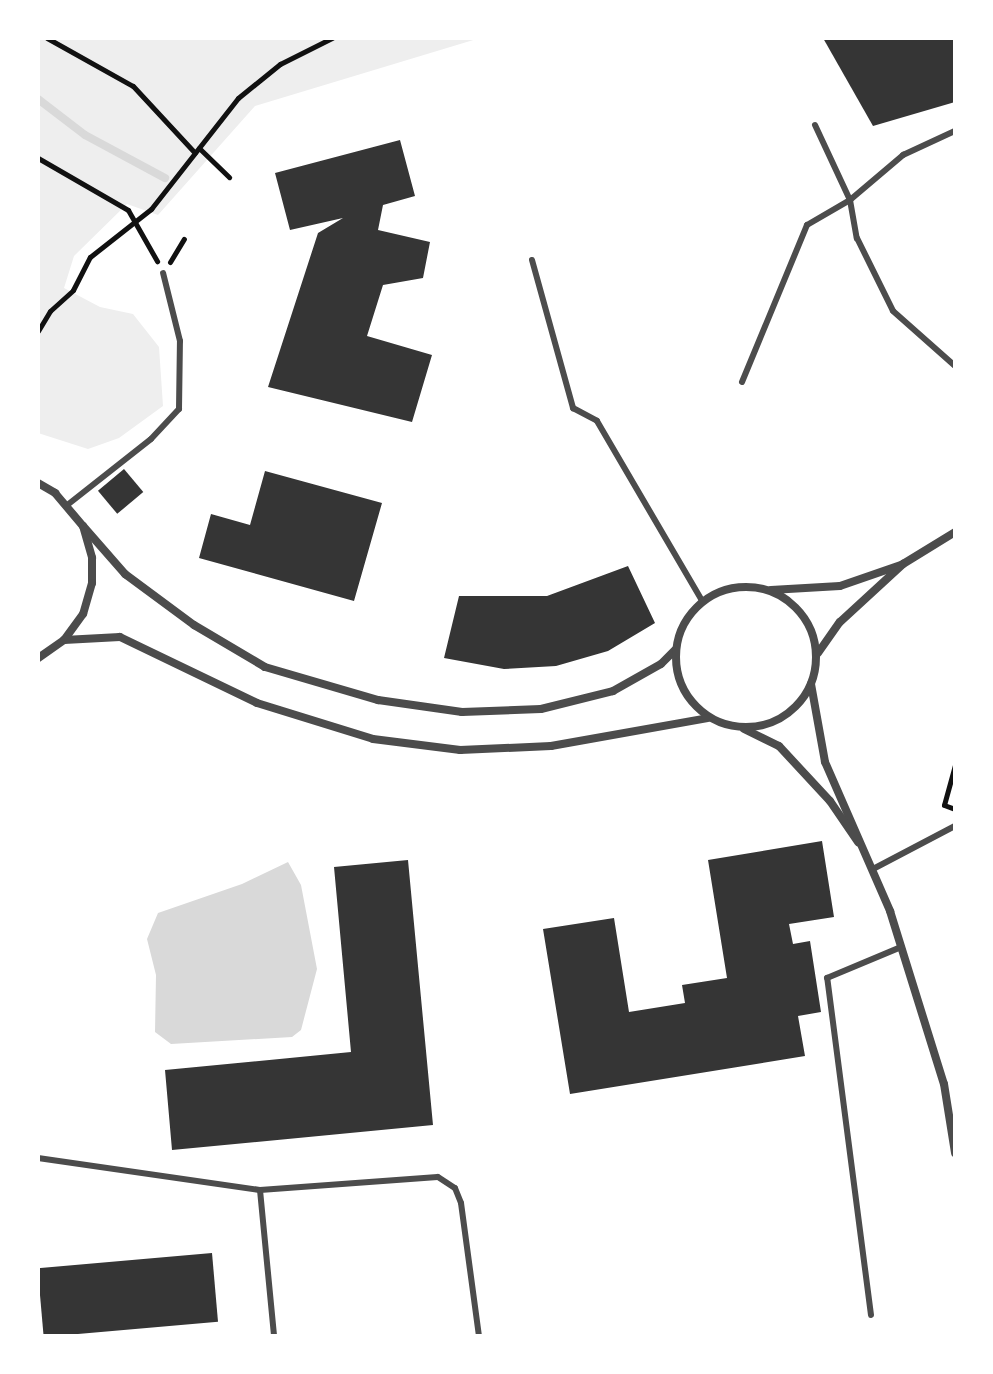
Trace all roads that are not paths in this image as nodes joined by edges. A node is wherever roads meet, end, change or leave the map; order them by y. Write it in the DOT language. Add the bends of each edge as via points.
graph roads {
  1 [pos="815,125"];
  2 [pos="955,131"];
  3 [pos="850,200"];
  4 [pos="532,260"];
  5 [pos="163,273"];
  6 [pos="955,366"];
  7 [pos="742,382"];
  8 [pos="38,483"];
  9 [pos="66,506"];
  10 [pos="83,526"];
  11 [pos="955,532"];
  12 [pos="903,564"];
  13 [pos="770,590"];
  14 [pos="702,601"];
  15 [pos="64,640"];
  16 [pos="675,650"];
  17 [pos="818,653"];
  18 [pos="38,658"];
  19 [pos="811,684"];
  20 [pos="708,718"];
  21 [pos="741,728"];
  22 [pos="955,826"];
  23 [pos="869,859"];
  24 [pos="873,869"];
  25 [pos="901,947"];
  26 [pos="944,1084"];
  27 [pos="955,1087"];
  28 [pos="955,1153"];
  29 [pos="38,1158"];
  30 [pos="260,1190"];
  31 [pos="871,1315"];
  32 [pos="274,1336"];
  33 [pos="479,1336"];
  1 -- 3 [label="lane"];
  2 -- 3 [label="lane" via="903,155"];
  3 -- 6 [label="lane" via="857,238 893,311"];
  3 -- 7 [label="lane" via="807,225"];
  4 -- 14 [label="lane" via="573,408 597,421"];
  5 -- 9 [label="lane" via="180,341 179,409 151,439"];
  8 -- 9 [label="street"];
  9 -- 10 [label="street"];
  10 -- 15 [label="street" via="92,583 83,614"];
  10 -- 16 [label="street" via="125,574 265,667 378,700 462,712 541,709 613,691"];
  11 -- 12 [label="street"];
  12 -- 13 [label="street" via="840,586"];
  12 -- 17 [label="street" via="840,622"];
  13 -- 14 [label="street" via="724,589"];
  13 -- 17 [label="street" via="802,614"];
  14 -- 16 [label="street" via="682,625"];
  15 -- 18 [label="street"];
  15 -- 20 [label="street" via="120,637 257,703 373,739 460,750 551,746"];
  16 -- 20 [label="street" via="684,694"];
  17 -- 19 [label="street"];
  19 -- 21 [label="street" via="781,719"];
  19 -- 23 [label="street" via="825,762"];
  20 -- 21 [label="street"];
  21 -- 23 [label="street" via="779,746 830,801"];
  22 -- 24 [label="lane"];
  23 -- 24 [label="street"];
  24 -- 25 [label="street"];
  25 -- 26 [label="street"];
  25 -- 31 [label="lane" via="827,978"];
  26 -- 27 [label="lane"];
  26 -- 28 [label="street"];
  29 -- 30 [label="lane"];
  30 -- 32 [label="lane"];
  30 -- 33 [label="lane" via="438,1177 455,1188"];
}
